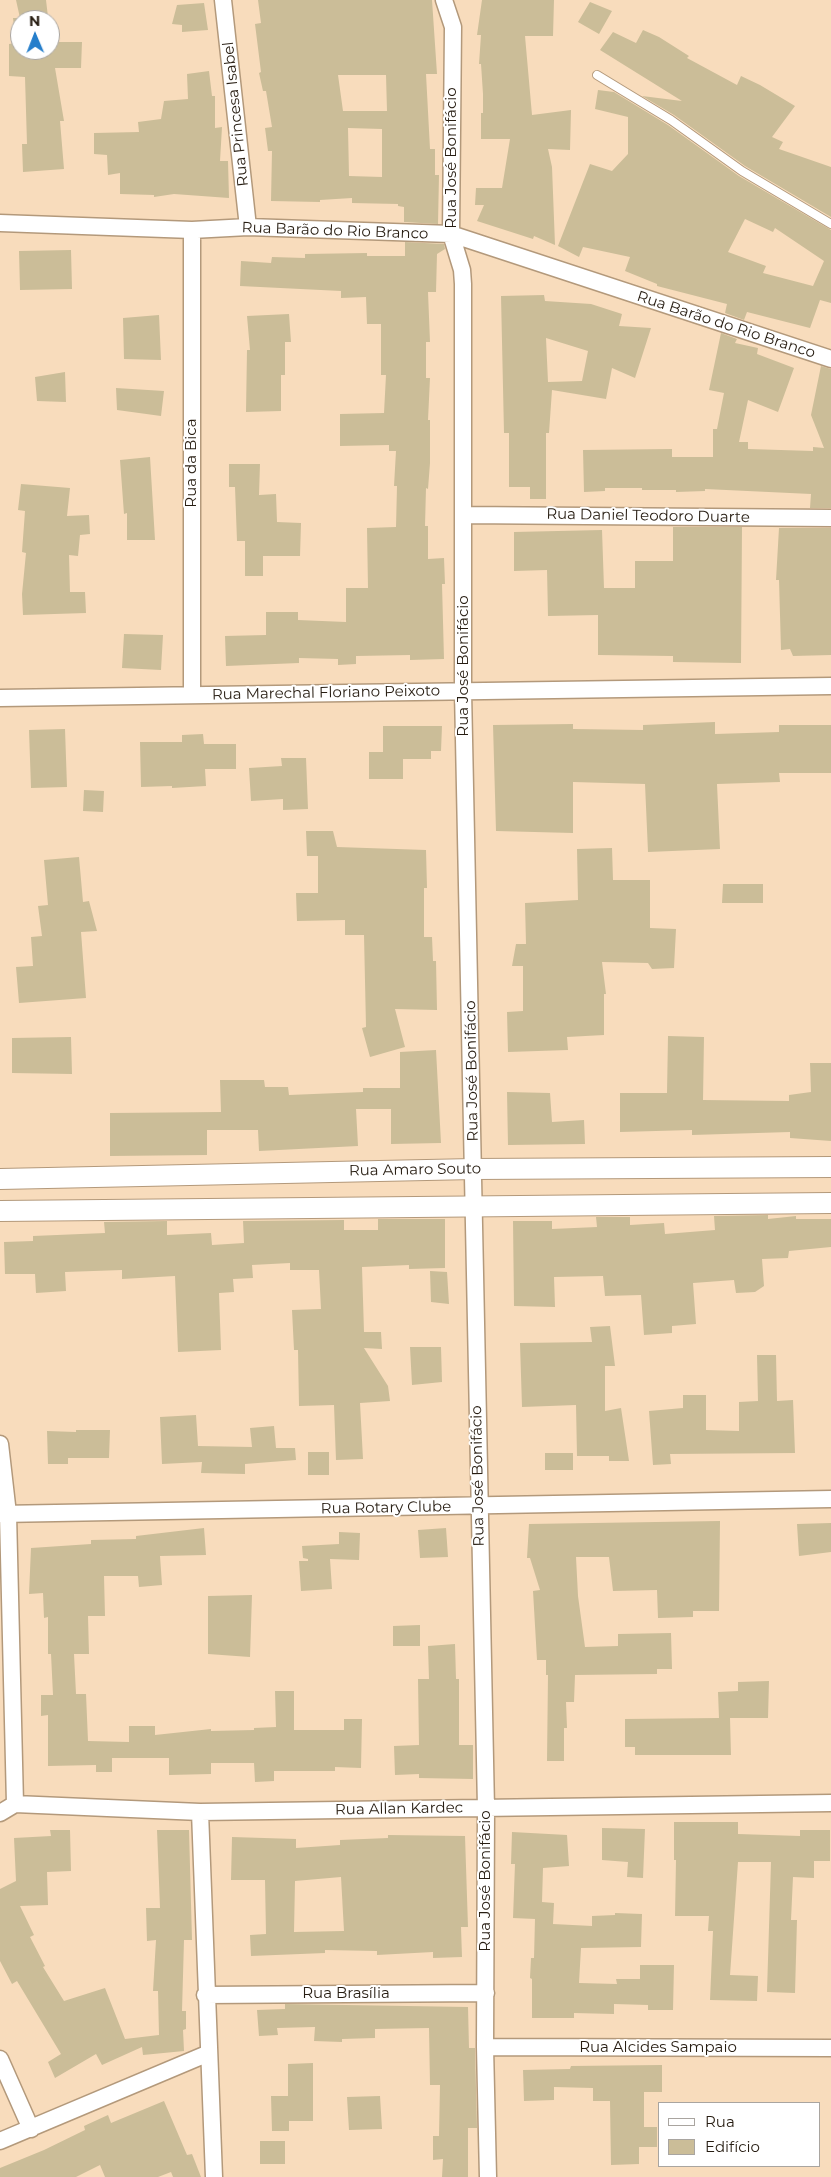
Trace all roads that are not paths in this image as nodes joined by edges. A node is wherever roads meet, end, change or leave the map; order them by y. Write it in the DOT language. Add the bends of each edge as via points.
graph roads {
  1 [pos="223,0"];
  2 [pos="444,0"];
  3 [pos="598,75"];
  4 [pos="0,223"];
  5 [pos="831,224"];
  6 [pos="248,227"];
  7 [pos="192,230"];
  8 [pos="450,234"];
  9 [pos="830,355"];
  10 [pos="464,515"];
  11 [pos="831,518"];
  12 [pos="831,686"];
  13 [pos="463,691"];
  14 [pos="192,695"];
  15 [pos="0,698"];
  16 [pos="831,1167"];
  17 [pos="474,1169"];
  18 [pos="0,1179"];
  19 [pos="831,1203"];
  20 [pos="474,1207"];
  21 [pos="0,1211"];
  22 [pos="0,1444"];
  23 [pos="831,1499"];
  24 [pos="479,1507"];
  25 [pos="4,1514"];
  26 [pos="831,1803"];
  27 [pos="15,1804"];
  28 [pos="486,1808"];
  29 [pos="200,1812"];
  30 [pos="0,1813"];
  31 [pos="486,1993"];
  32 [pos="205,1995"];
  33 [pos="485,2046"];
  34 [pos="831,2048"];
  35 [pos="209,2053"];
  36 [pos="0,2059"];
  37 [pos="31,2129"];
  38 [pos="0,2141"];
  39 [pos="214,2177"];
  40 [pos="488,2177"];
  1 -- 6 [label="street, Rua Princesa Isabel"];
  2 -- 8 [label="street, Rua José Bonifácio" via="453,27"];
  3 -- 5 [label="lane" via="671,120 742,171"];
  4 -- 7 [label="street, Rua Barão do Rio Branco"];
  6 -- 7 [label="street, Rua Barão do Rio Branco"];
  6 -- 8 [label="street, Rua Barão do Rio Branco"];
  7 -- 14 [label="street, Rua da Bica"];
  8 -- 9 [label="street, Rua Barão do Rio Branco"];
  8 -- 10 [label="street, Rua José Bonifácio" via="462,270 463,284"];
  10 -- 11 [label="street, Rua Daniel Teodoro Duarte"];
  10 -- 13 [label="street, Rua José Bonifácio"];
  12 -- 13 [label="street, Rua Marechal Floriano Peixoto"];
  13 -- 14 [label="street, Rua Marechal Floriano Peixoto"];
  13 -- 17 [label="street, Rua José Bonifácio"];
  14 -- 15 [label="street, Rua Marechal Floriano Peixoto"];
  16 -- 17 [label="street, Rua Amaro Souto"];
  17 -- 18 [label="street, Rua Amaro Souto"];
  17 -- 20 [label="street, Rua José Bonifácio"];
  19 -- 20 [label="street"];
  20 -- 21 [label="street"];
  20 -- 24 [label="street, Rua José Bonifácio"];
  22 -- 25 [label="street"];
  23 -- 24 [label="street, Rua Rotary Clube"];
  24 -- 25 [label="street, Rua Rotary Clube"];
  24 -- 28 [label="street, Rua José Bonifácio"];
  25 -- 27 [label="street"];
  26 -- 28 [label="street, Rua Allan Kardec"];
  27 -- 29 [label="street, Rua Allan Kardec"];
  27 -- 30 [label="street"];
  28 -- 29 [label="street, Rua Allan Kardec"];
  28 -- 31 [label="street, Rua José Bonifácio"];
  29 -- 32 [label="street"];
  31 -- 32 [label="street, Rua Brasília"];
  31 -- 33 [label="street, Rua José Bonifácio"];
  32 -- 35 [label="street"];
  33 -- 34 [label="street, Rua Alcides Sampaio"];
  33 -- 40 [label="street, Rua José Bonifácio"];
  35 -- 37 [label="street"];
  35 -- 39 [label="street"];
  36 -- 37 [label="street"];
  37 -- 38 [label="street"];
}
